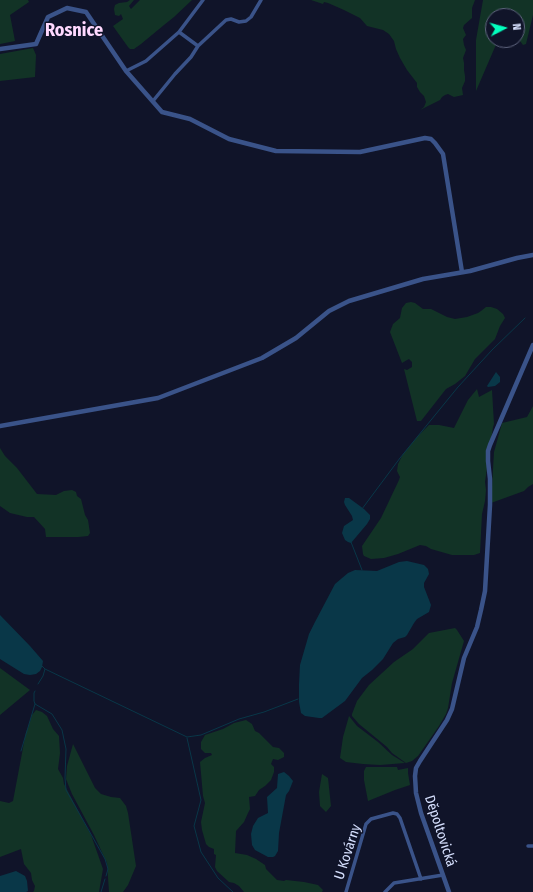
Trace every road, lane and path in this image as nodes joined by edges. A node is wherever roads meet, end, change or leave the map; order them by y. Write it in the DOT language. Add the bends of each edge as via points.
graph roads {
  1 [pos="203,0"];
  2 [pos="261,0"];
  3 [pos="179,32"];
  4 [pos="198,46"];
  5 [pos="0,50"];
  6 [pos="126,71"];
  7 [pos="153,101"];
  8 [pos="533,255"];
  9 [pos="462,272"];
  10 [pos="533,344"];
  11 [pos="0,426"];
  12 [pos="528,846"];
  13 [pos="533,846"];
  14 [pos="443,875"];
  15 [pos="421,879"];
  16 [pos="346,892"];
  17 [pos="385,892"];
  18 [pos="449,892"];
  1 -- 3 [label="street"];
  2 -- 4 [label="street" via="246,21 226,20"];
  3 -- 4 [label="street"];
  3 -- 6 [label="street" via="146,61"];
  4 -- 7 [label="street"];
  5 -- 6 [label="street" via="36,44 48,17 67,8 86,12"];
  6 -- 7 [label="street"];
  7 -- 9 [label="street" via="162,112 190,119 229,139 276,151 360,152 425,138 431,139 436,142 443,154"];
  8 -- 9 [label="street"];
  9 -- 11 [label="street" via="422,279 349,301 329,311 296,338 262,358 158,398"];
  10 -- 14 [label="street, Děpoltovická" via="488,452 490,505 485,585 478,621 464,658 452,709 416,768 416,793 421,813"];
  12 -- 13 [label="street"];
  14 -- 15 [label="street"];
  14 -- 18 [label="street, Děpoltovická"];
  15 -- 16 [label="street, U Kovárny" via="400,818 393,813 371,819 366,824"];
  15 -- 17 [label="street" via="394,883"];
}
